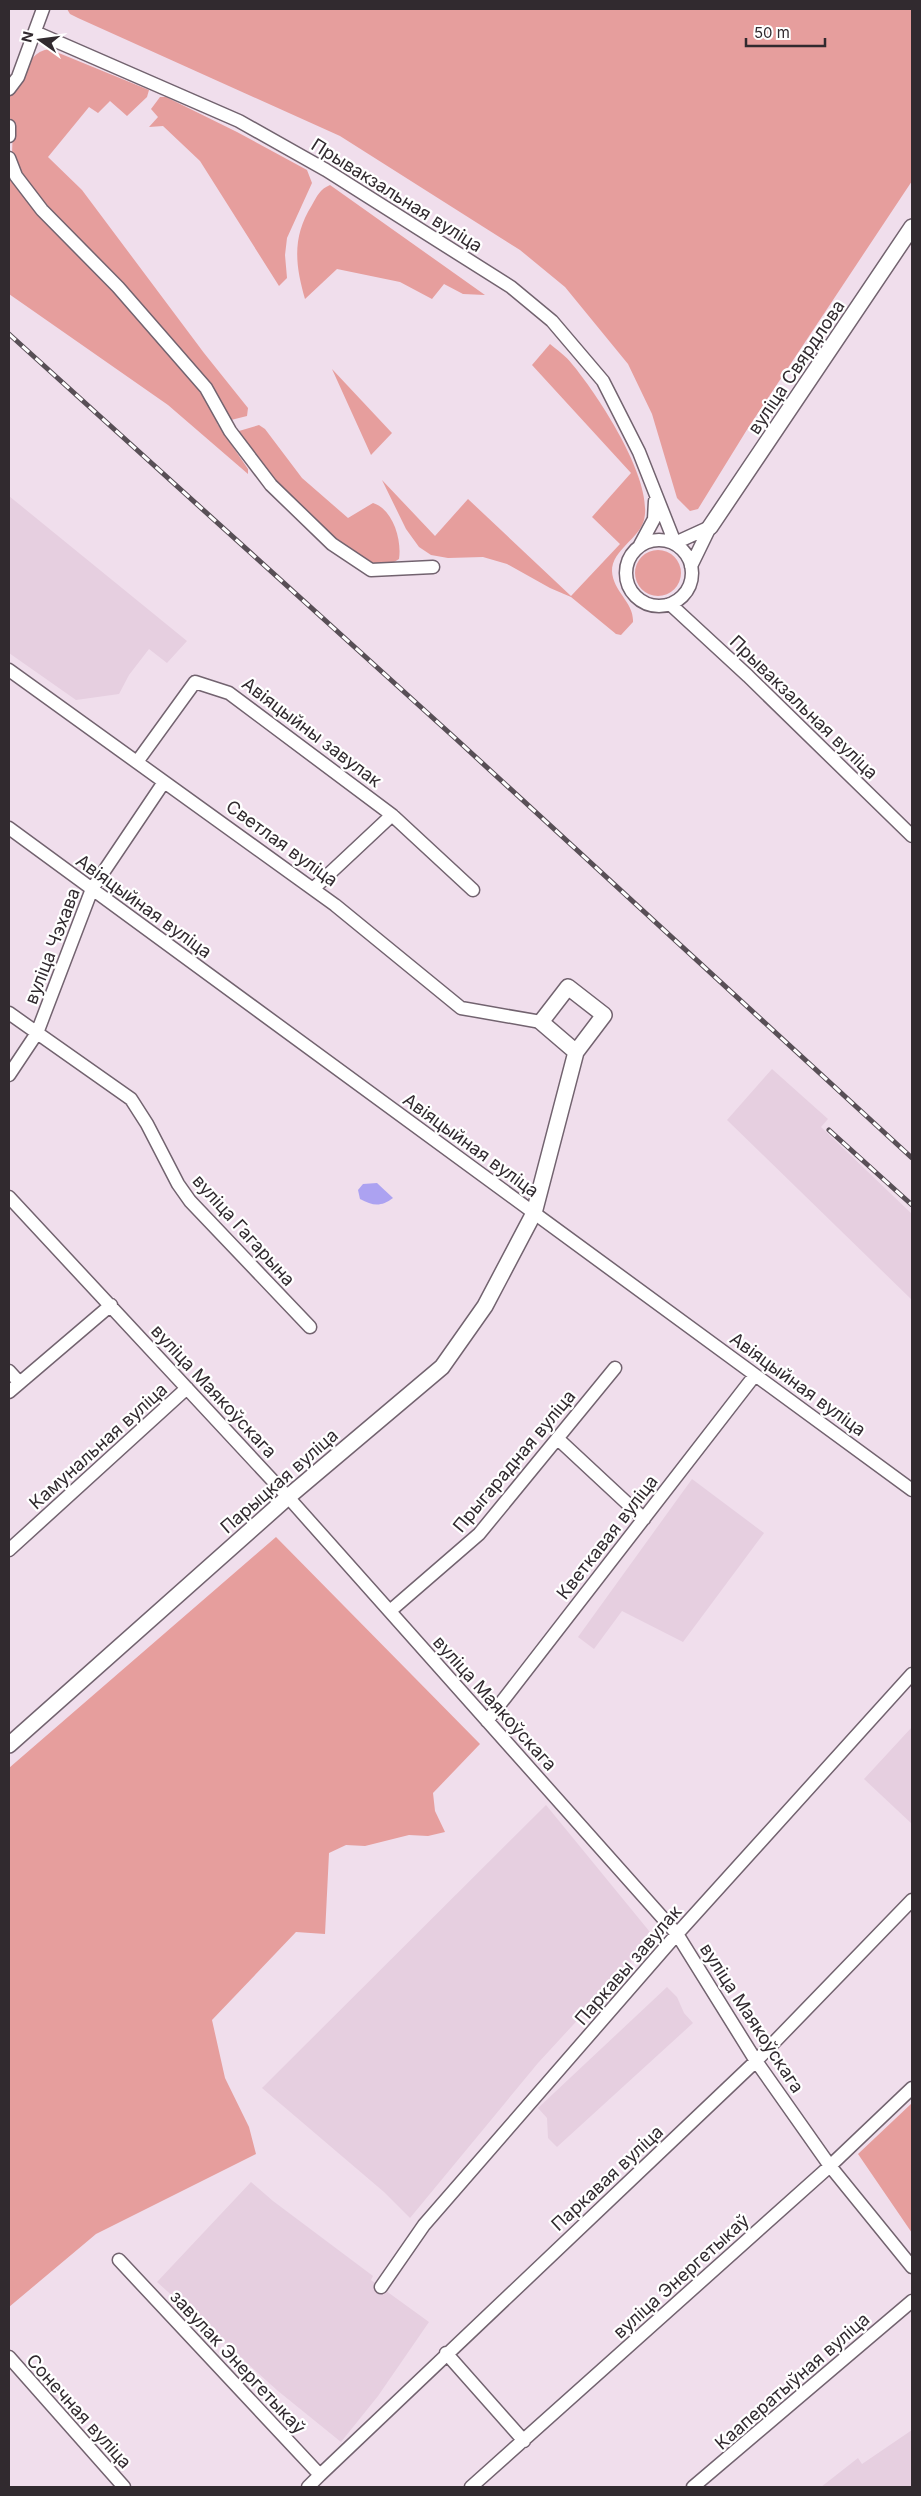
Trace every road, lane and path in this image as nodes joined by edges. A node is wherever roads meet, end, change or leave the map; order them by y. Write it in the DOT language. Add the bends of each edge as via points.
graph roads {
  1 [pos="43,9"];
  2 [pos="35,32"];
  3 [pos="9,89"];
  4 [pos="9,126"];
  5 [pos="9,136"];
  6 [pos="9,158"];
  7 [pos="912,227"];
  8 [pos="653,489"];
  9 [pos="710,527"];
  10 [pos="675,543"];
  11 [pos="639,546"];
  12 [pos="433,566"];
  13 [pos="691,566"];
  14 [pos="670,604"];
  15 [pos="9,670"];
  16 [pos="137,762"];
  17 [pos="164,782"];
  18 [pos="392,815"];
  19 [pos="9,828"];
  20 [pos="912,836"];
  21 [pos="92,889"];
  22 [pos="313,889"];
  23 [pos="473,890"];
  24 [pos="9,1013"];
  25 [pos="540,1022"];
  26 [pos="37,1033"];
  27 [pos="576,1052"];
  28 [pos="9,1075"];
  29 [pos="9,1197"];
  30 [pos="534,1213"];
  31 [pos="110,1305"];
  32 [pos="310,1327"];
  33 [pos="614,1368"];
  34 [pos="9,1371"];
  35 [pos="755,1375"];
  36 [pos="19,1382"];
  37 [pos="188,1388"];
  38 [pos="9,1392"];
  39 [pos="558,1439"];
  40 [pos="912,1490"];
  41 [pos="288,1497"];
  42 [pos="644,1519"];
  43 [pos="9,1550"];
  44 [pos="390,1611"];
  45 [pos="912,1674"];
  46 [pos="488,1721"];
  47 [pos="9,1745"];
  48 [pos="912,1900"];
  49 [pos="678,1934"];
  50 [pos="756,2060"];
  51 [pos="912,2088"];
  52 [pos="830,2166"];
  53 [pos="119,2260"];
  54 [pos="912,2267"];
  55 [pos="381,2287"];
  56 [pos="912,2301"];
  57 [pos="446,2353"];
  58 [pos="9,2357"];
  59 [pos="524,2441"];
  60 [pos="320,2475"];
  61 [pos="124,2487"];
  62 [pos="308,2487"];
  63 [pos="471,2487"];
  64 [pos="694,2487"];
  1 -- 2 [label="street"];
  2 -- 3 [label="street" via="18,77"];
  2 -- 8 [label="street, Прывакзальная вуліца" via="239,121 326,170 511,287 552,321 603,381 639,452"];
  4 -- 5 [label="street"];
  6 -- 12 [label="street" via="16,176 42,210 118,287 206,388 230,431 278,492 332,544 371,570"];
  7 -- 9 [label="main road, вуліца Свярдлова"];
  8 -- 10 [label="street, Прывакзальная вуліца"];
  8 -- 11 [label="street" via="654,519"];
  9 -- 10 [label="street"];
  9 -- 13 [label="street, вуліца Свярдлова"];
  10 -- 11 [label="street" via="657,539"];
  10 -- 13 [label="street" via="688,557"];
  11 -- 14 [label="street" via="628,561 629,588 642,602 661,606"];
  13 -- 14 [label="street" via="692,575 685,593"];
  14 -- 20 [label="street, Прывакзальная вуліца"];
  15 -- 16 [label="street, Светлая вуліца"];
  16 -- 17 [label="street, Светлая вуліца"];
  16 -- 18 [label="street, Авіяцыйны завулак" via="195,682 229,692"];
  17 -- 21 [label="street, вуліца Чэхава"];
  17 -- 22 [label="street, Светлая вуліца"];
  18 -- 22 [label="street"];
  18 -- 23 [label="street, Авіяцыйны завулак"];
  19 -- 21 [label="street, Авіяцыйная вуліца"];
  21 -- 26 [label="street, вуліца Чэхава"];
  21 -- 30 [label="street, Авіяцыйная вуліца"];
  22 -- 25 [label="street, Светлая вуліца" via="461,1008"];
  24 -- 26 [label="street, вуліца Гагарына"];
  25 -- 27 [label="main road, Светлая вуліца"];
  25 -- 27 [label="main road" via="568,987 604,1015"];
  26 -- 28 [label="street, вуліца Чэхава"];
  26 -- 32 [label="street, вуліца Гагарына" via="131,1099 190,1201"];
  27 -- 30 [label="main road"];
  29 -- 31 [label="street, вуліца Маякоўскага"];
  30 -- 35 [label="street, Авіяцыйная вуліца"];
  30 -- 41 [label="main road, Парыцкая вуліца" via="485,1306 442,1366"];
  31 -- 36 [label="street"];
  31 -- 37 [label="street, вуліца Маякоўскага"];
  33 -- 39 [label="street, Прыгарадная вуліца"];
  34 -- 36 [label="street"];
  35 -- 40 [label="street, Авіяцыйная вуліца"];
  35 -- 42 [label="street, Кветкавая вуліца"];
  36 -- 38 [label="street"];
  37 -- 41 [label="street, вуліца Маякоўскага"];
  37 -- 43 [label="street, Камунальная вуліца"];
  39 -- 42 [label="street"];
  39 -- 44 [label="street, Прыгарадная вуліца" via="479,1534"];
  41 -- 44 [label="street, вуліца Маякоўскага"];
  41 -- 47 [label="main road, Парыцкая вуліца"];
  42 -- 46 [label="street, Кветкавая вуліца"];
  44 -- 46 [label="street, вуліца Маякоўскага"];
  45 -- 49 [label="street, Паркавы завулак"];
  46 -- 49 [label="street, вуліца Маякоўскага"];
  48 -- 50 [label="street, Паркавая вуліца"];
  49 -- 50 [label="street, вуліца Маякоўскага"];
  49 -- 55 [label="street, Паркавы завулак" via="424,2225"];
  50 -- 52 [label="street, вуліца Маякоўскага"];
  50 -- 57 [label="street, Паркавая вуліца"];
  51 -- 52 [label="street, вуліца Энергетыкаў"];
  52 -- 54 [label="street, вуліца Маякоўскага"];
  52 -- 59 [label="street, вуліца Энергетыкаў"];
  53 -- 60 [label="street, завулак Энергетыкаў"];
  56 -- 64 [label="street, Кааператыўная вуліца"];
  57 -- 59 [label="street"];
  57 -- 60 [label="street, Паркавая вуліца"];
  58 -- 61 [label="street, Сонечная вуліца"];
  59 -- 63 [label="street, вуліца Энергетыкаў"];
  60 -- 62 [label="street"];
}
